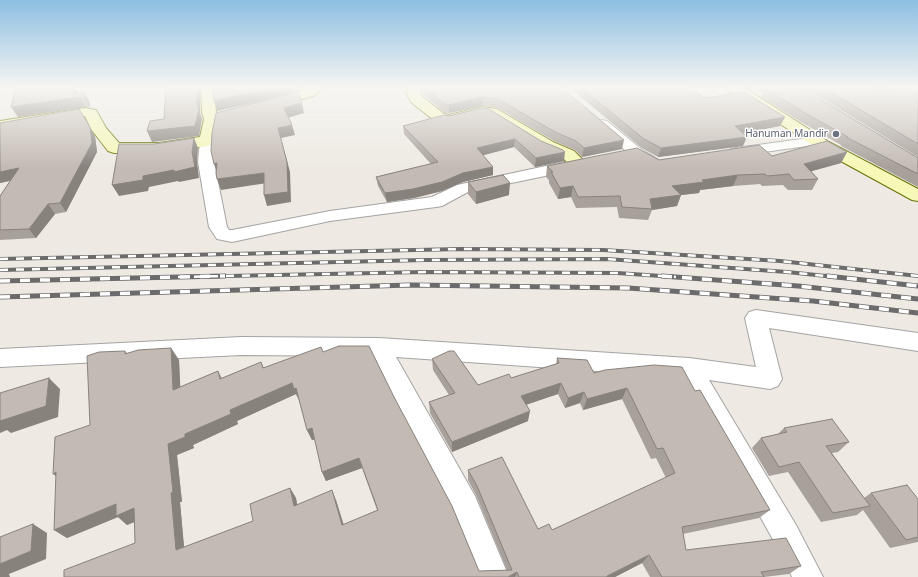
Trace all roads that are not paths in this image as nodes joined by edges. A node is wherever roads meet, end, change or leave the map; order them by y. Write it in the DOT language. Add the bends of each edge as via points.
graph roads {
  1 [pos="73,114"];
  2 [pos="91,114"];
  3 [pos="210,114"];
  4 [pos="435,114"];
  5 [pos="470,114"];
  6 [pos="496,114"];
  7 [pos="774,114"];
  8 [pos="594,117"];
  9 [pos="0,126"];
  10 [pos="207,141"];
  11 [pos="816,141"];
  12 [pos="636,152"];
  13 [pos="718,154"];
  14 [pos="614,157"];
  15 [pos="669,162"];
  16 [pos="586,163"];
  17 [pos="918,196"];
  18 [pos="918,342"];
  19 [pos="379,347"];
  20 [pos="0,358"];
  21 [pos="689,368"];
  22 [pos="494,577"];
  23 [pos="808,577"];
  1 -- 9 [label="street"];
  2 -- 10 [label="street" via="99,129 114,148 159,148"];
  3 -- 10 [label="street" via="218,117"];
  4 -- 5 [label="street" via="448,119"];
  6 -- 16 [label="street" via="547,145"];
  7 -- 11 [label="street"];
  8 -- 12 [label="street"];
  10 -- 16 [label="street" via="206,162 218,226 223,235 232,236 323,217 436,202 463,188"];
  11 -- 13 [label="street"];
  11 -- 17 [label="street"];
  12 -- 14 [label="street"];
  12 -- 15 [label="street" via="655,164"];
  18 -- 21 [label="street" via="756,318 770,379"];
  19 -- 20 [label="street" via="241,346"];
  19 -- 21 [label="street"];
  19 -- 22 [label="street" via="465,506"];
  21 -- 23 [label="street"];
}
